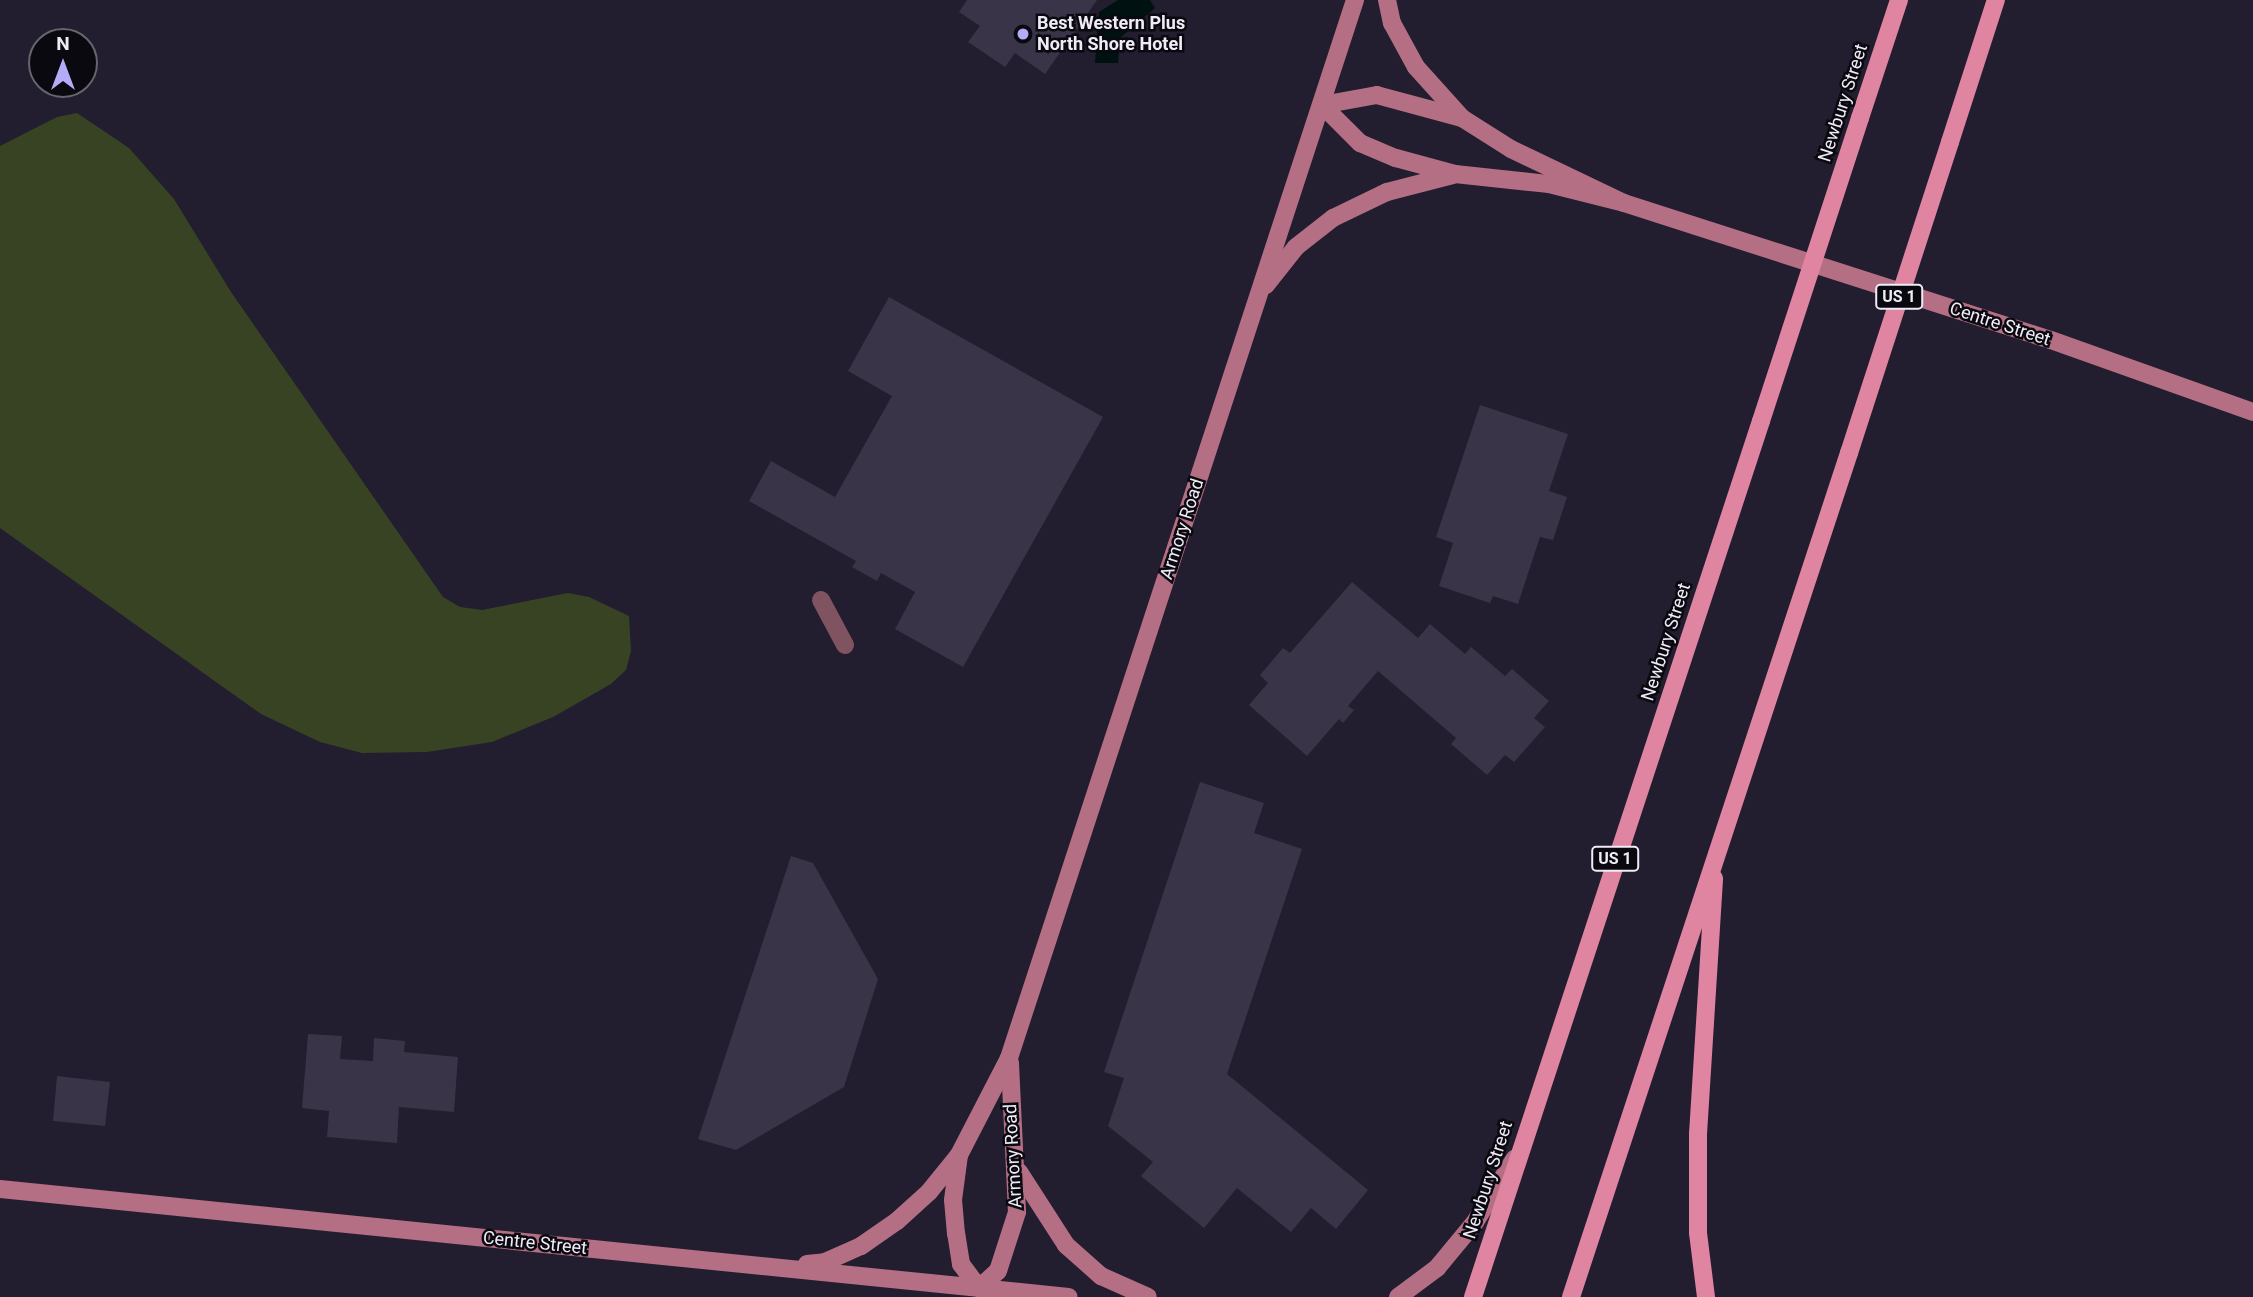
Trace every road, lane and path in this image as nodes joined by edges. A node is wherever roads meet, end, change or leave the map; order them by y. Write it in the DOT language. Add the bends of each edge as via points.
graph roads {
  1 [pos="1356,0"];
  2 [pos="1387,0"];
  3 [pos="1899,0"];
  4 [pos="1996,0"];
  5 [pos="1322,105"];
  6 [pos="1462,118"];
  7 [pos="1455,174"];
  8 [pos="1625,203"];
  9 [pos="1258,296"];
  10 [pos="2253,412"];
  11 [pos="821,600"];
  12 [pos="845,645"];
  13 [pos="1715,854"];
  14 [pos="1009,1058"];
  15 [pos="1519,1152"];
  16 [pos="959,1155"];
  17 [pos="1017,1169"];
  18 [pos="0,1189"];
  19 [pos="776,1267"];
  20 [pos="979,1288"];
  21 [pos="1069,1297"];
  22 [pos="1147,1297"];
  23 [pos="1398,1297"];
  24 [pos="1473,1297"];
  25 [pos="1571,1297"];
  26 [pos="1706,1297"];
  1 -- 5 [label="main road, Armory Road"];
  2 -- 6 [label="main road" via="1392,23 1416,67"];
  3 -- 15 [label="main road, Newbury Street / US 1, bridge"];
  4 -- 13 [label="main road, US 1, bridge"];
  5 -- 6 [label="main road, Centre Street" via="1377,95"];
  5 -- 7 [label="main road, Centre Street" via="1360,143"];
  5 -- 9 [label="main road, Armory Road"];
  6 -- 8 [label="main road, Centre Street" via="1511,149"];
  7 -- 8 [label="main road, Centre Street" via="1549,184"];
  7 -- 9 [label="main road" via="1387,192 1333,218 1296,247"];
  8 -- 10 [label="main road, Centre Street" via="2052,340"];
  9 -- 14 [label="main road, Armory Road"];
  11 -- 12 [label="lane"];
  13 -- 25 [label="main road, US 1"];
  13 -- 26 [label="main road" via="1698,1134 1698,1233"];
  14 -- 16 [label="main road, Armory Road"];
  14 -- 17 [label="main road, Armory Road"];
  15 -- 23 [label="main road" via="1475,1222 1437,1268"];
  15 -- 24 [label="main road, Newbury Street / US 1"];
  16 -- 19 [label="main road" via="929,1192 861,1246 825,1262"];
  16 -- 20 [label="main road, Armory Road" via="953,1200 956,1234 961,1264"];
  17 -- 20 [label="main road, Armory Road" via="1017,1212 1009,1247 998,1271"];
  17 -- 22 [label="main road" via="1066,1245 1101,1276"];
  18 -- 19 [label="main road, Centre Street"];
  19 -- 20 [label="main road, Centre Street"];
  20 -- 21 [label="main road, Centre Street"];
}
